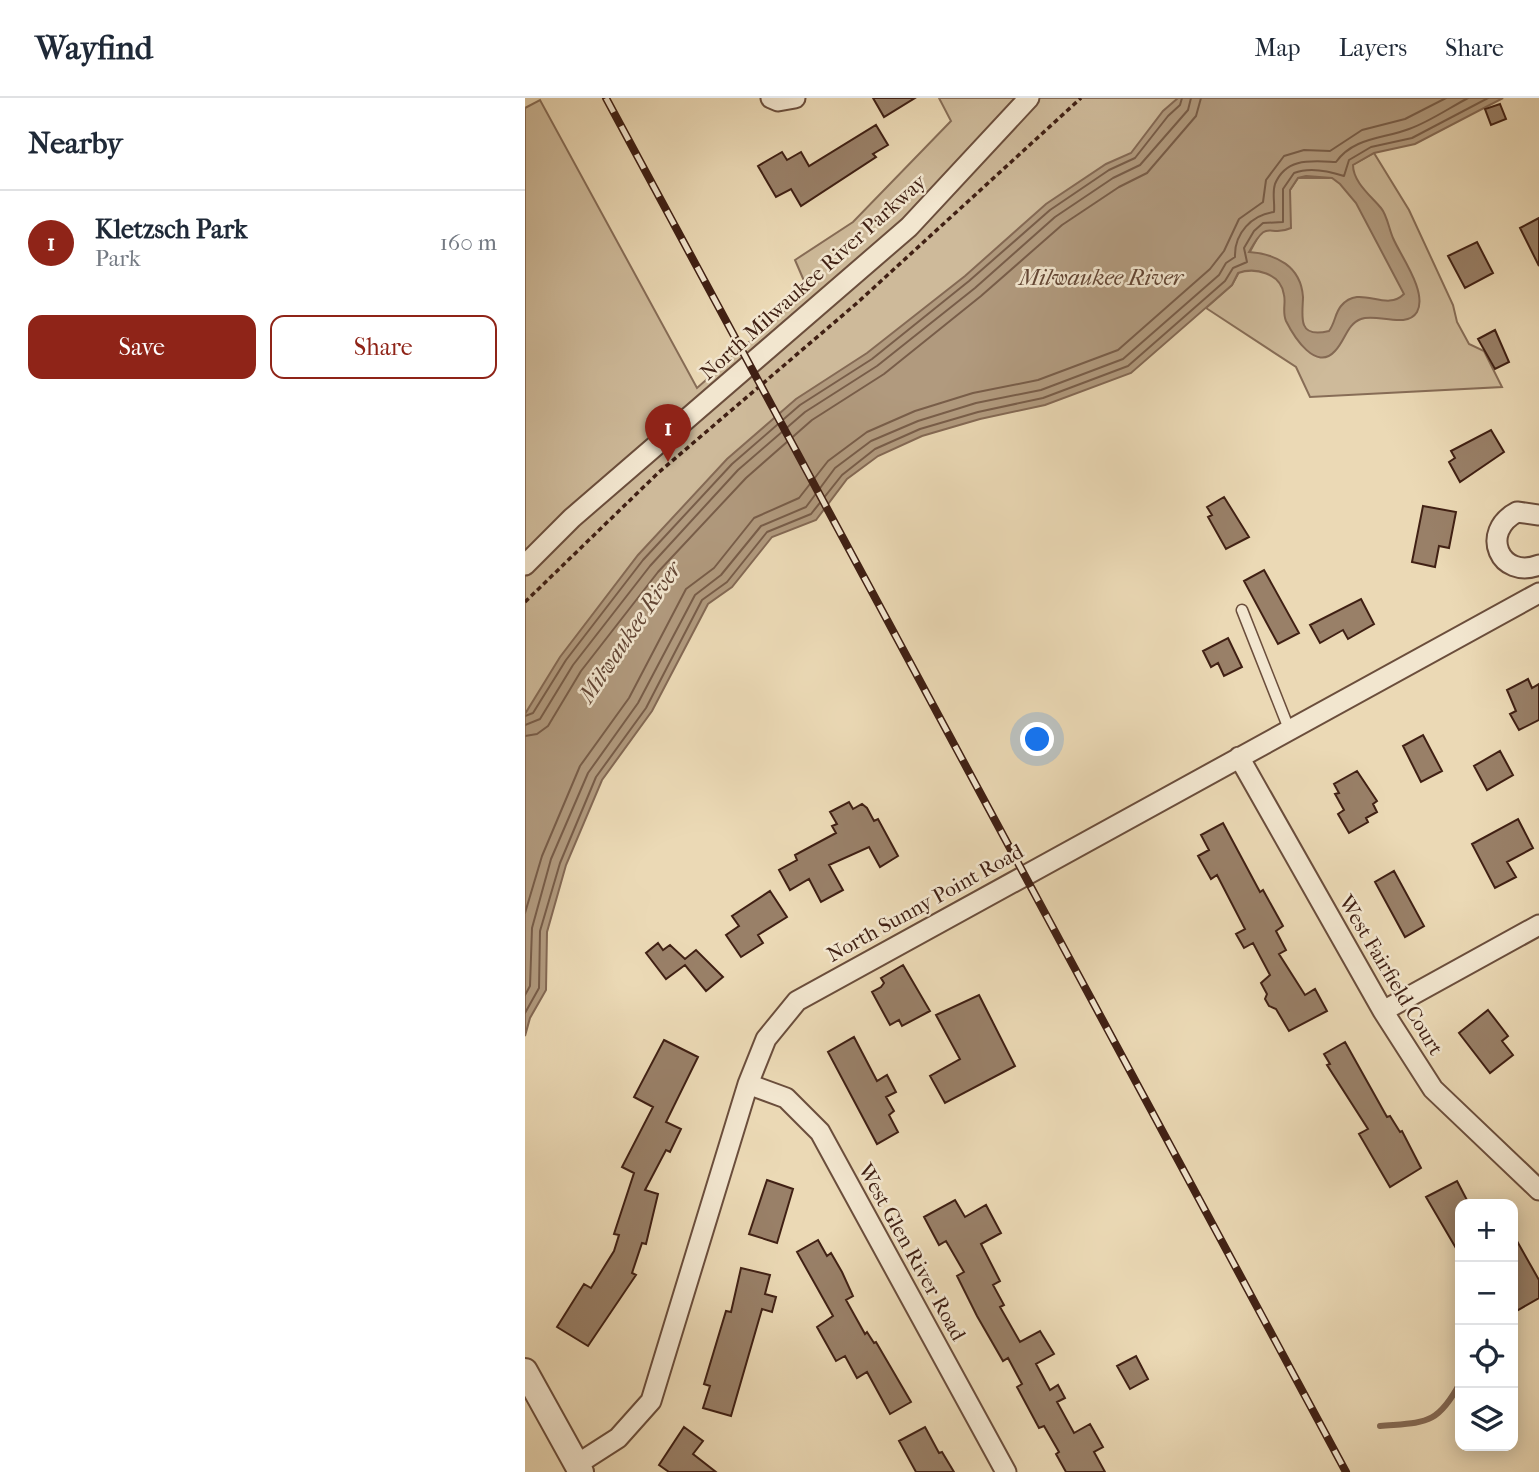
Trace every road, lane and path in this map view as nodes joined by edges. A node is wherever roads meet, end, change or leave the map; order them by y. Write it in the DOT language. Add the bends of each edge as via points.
graph roads {
  1 [pos="771,98"];
  2 [pos="795,98"];
  3 [pos="1029,98"];
  4 [pos="1081,98"];
  5 [pos="1539,515"];
  6 [pos="525,565"];
  7 [pos="1539,566"];
  8 [pos="1539,593"];
  9 [pos="525,602"];
  10 [pos="1242,611"];
  11 [pos="1289,729"];
  12 [pos="1239,757"];
  13 [pos="1539,925"];
  14 [pos="1383,1011"];
  15 [pos="748,1084"];
  16 [pos="1539,1190"];
  17 [pos="525,1371"];
  18 [pos="579,1468"];
  19 [pos="1006,1472"];
  1 -- 2 [label="street"];
  3 -- 6 [label="street, North Milwaukee River Parkway" via="909,227 572,517"];
  4 -- 9 [label="path" via="857,303 658,473"];
  5 -- 7 [label="street" via="1517,512 1501,525 1497,535 1501,555 1508,563 1528,569"];
  8 -- 11 [label="street, North Sunny Point Road"];
  10 -- 11 [label="lane"];
  11 -- 12 [label="street, North Sunny Point Road"];
  12 -- 14 [label="street, West Fairfield Court"];
  12 -- 15 [label="street, North Sunny Point Road" via="797,1000 766,1039"];
  13 -- 14 [label="street"];
  14 -- 16 [label="street, West Fairfield Court" via="1433,1089"];
  15 -- 18 [label="street, North Sunny Point Road" via="651,1401 618,1438"];
  15 -- 19 [label="street, West Glen River Road" via="786,1098 820,1132"];
  17 -- 18 [label="street"];
}
